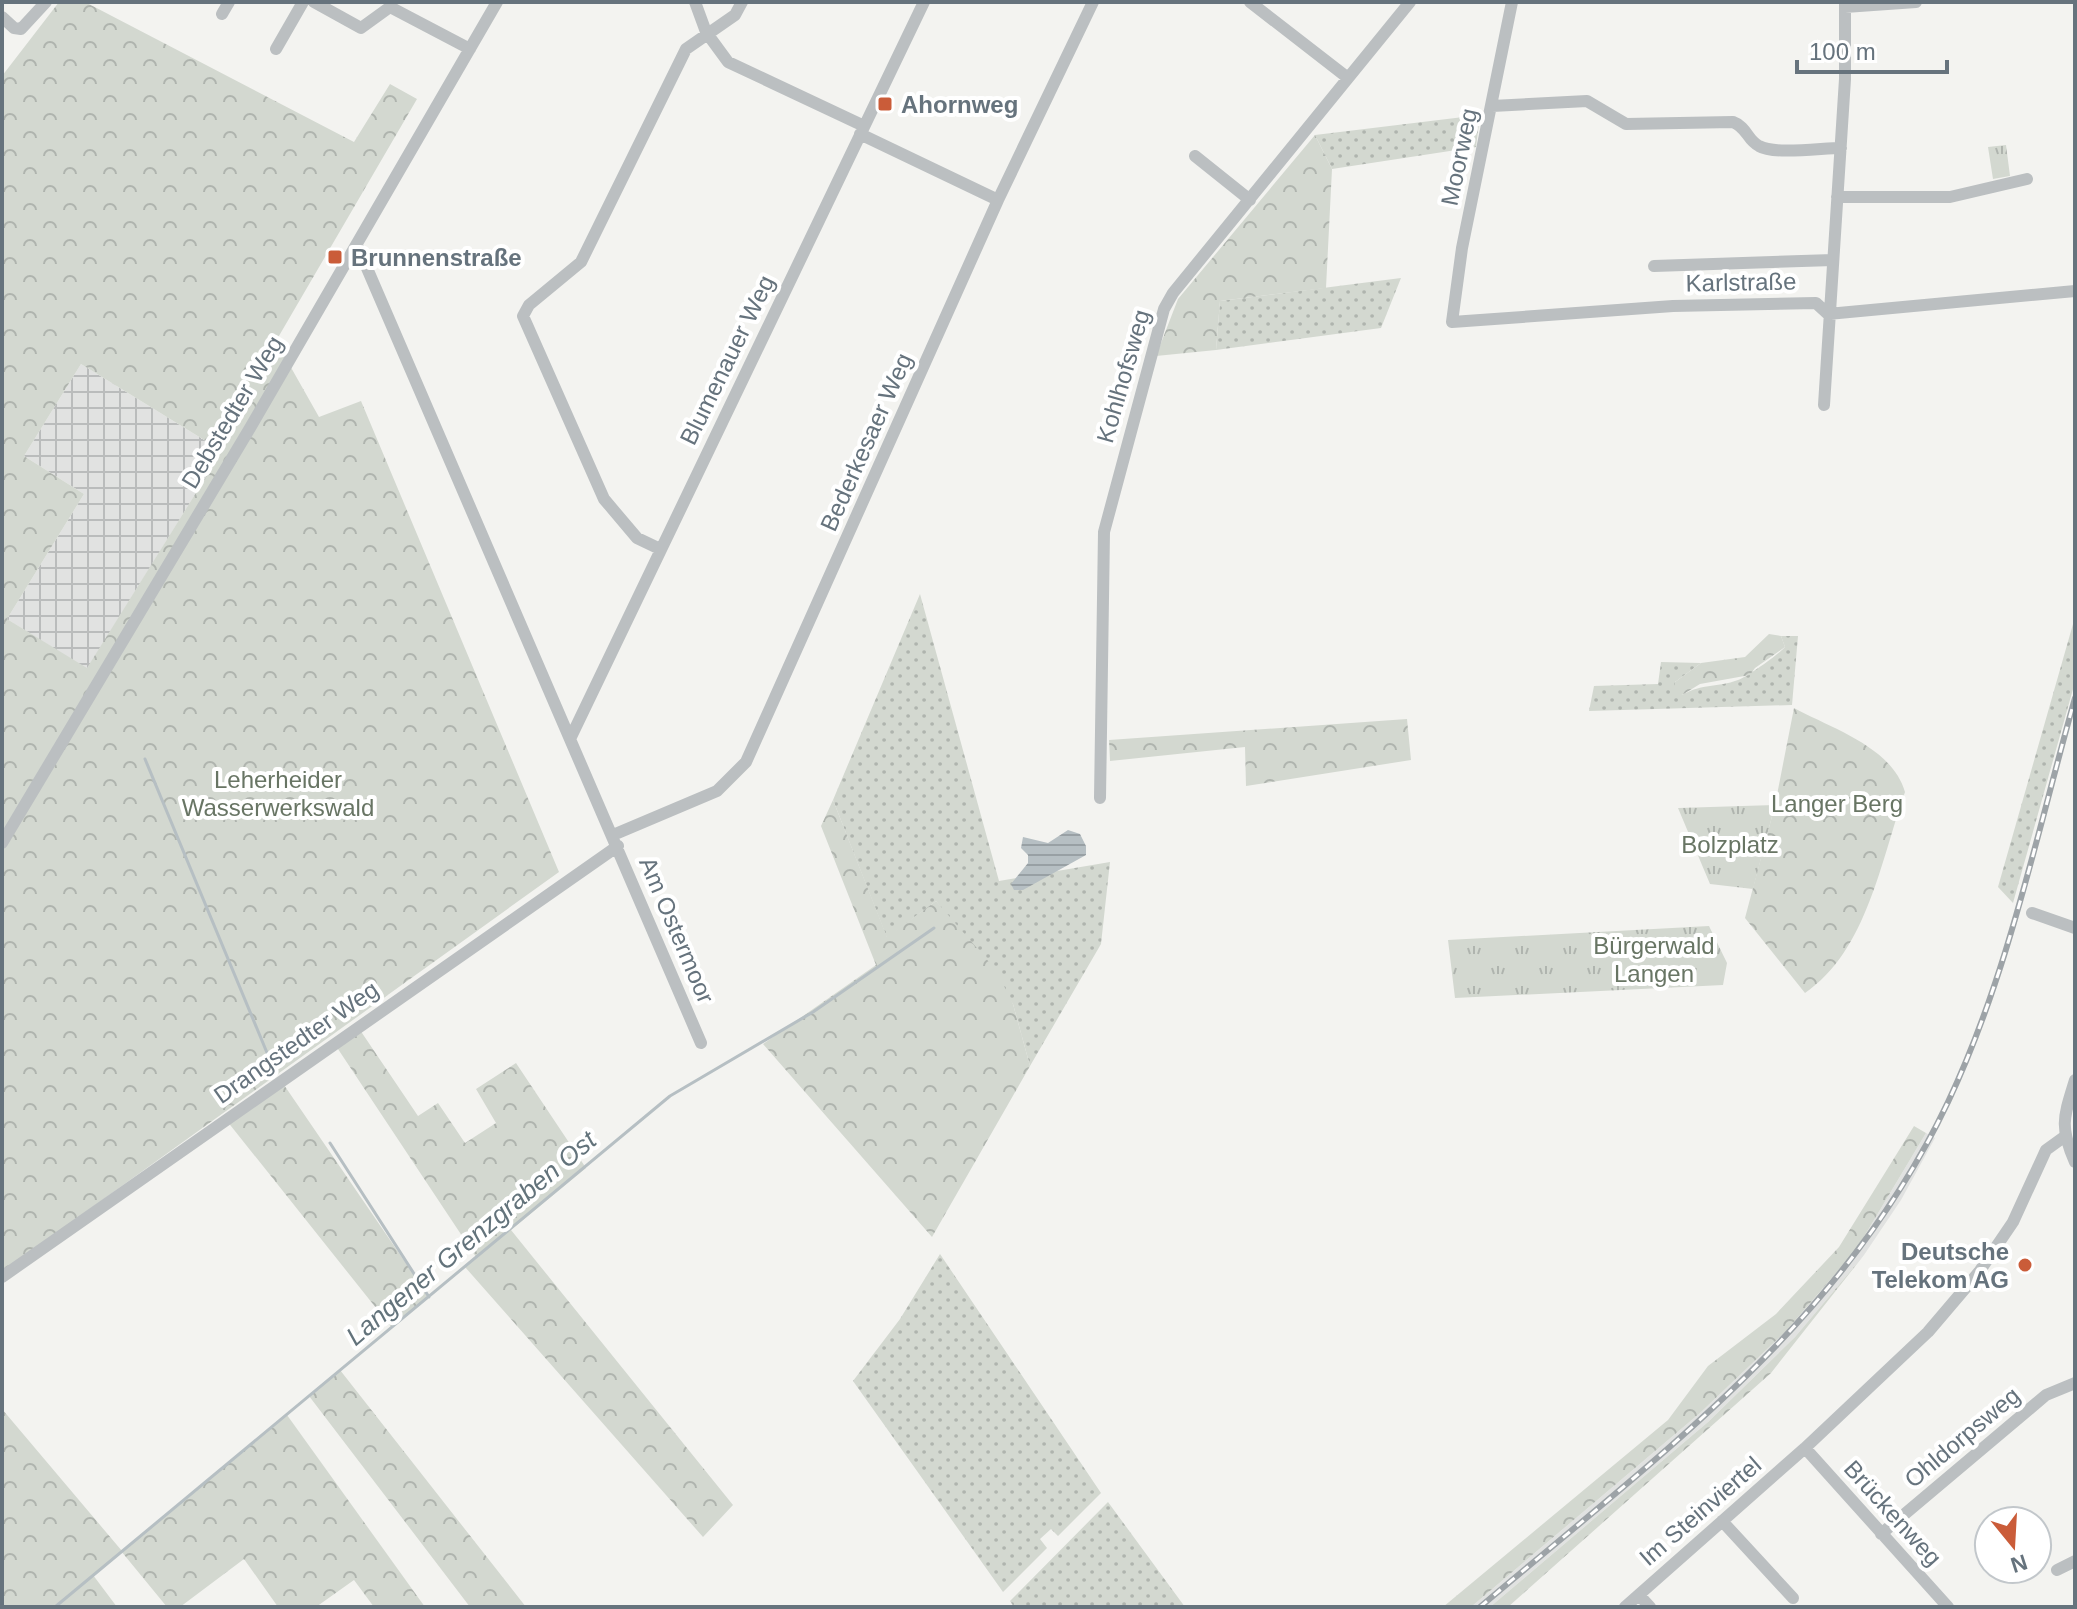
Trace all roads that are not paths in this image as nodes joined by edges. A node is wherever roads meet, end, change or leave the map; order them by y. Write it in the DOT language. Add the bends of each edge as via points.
graph roads {
  1 [pos="46,2"];
  2 [pos="229,2"];
  3 [pos="303,2"];
  4 [pos="314,2"];
  5 [pos="497,2"];
  6 [pos="695,2"];
  7 [pos="742,2"];
  8 [pos="924,2"];
  9 [pos="1093,2"];
  10 [pos="1250,2"];
  11 [pos="1512,2"];
  12 [pos="1916,2"];
  13 [pos="1408,3"];
  14 [pos="1845,4"];
  15 [pos="222,14"];
  16 [pos="2,17"];
  17 [pos="706,32"];
  18 [pos="276,49"];
  19 [pos="470,49"];
  20 [pos="1348,78"];
  21 [pos="1492,106"];
  22 [pos="862,130"];
  23 [pos="1841,148"];
  24 [pos="1195,156"];
  25 [pos="2027,179"];
  26 [pos="1837,197"];
  27 [pos="998,200"];
  28 [pos="1250,200"];
  29 [pos="357,245"];
  30 [pos="1833,260"];
  31 [pos="1654,266"];
  32 [pos="2075,291"];
  33 [pos="1828,314"];
  34 [pos="1452,322"];
  35 [pos="1824,405"];
  36 [pos="660,549"];
  37 [pos="571,737"];
  38 [pos="1100,798"];
  39 [pos="616,840"];
  40 [pos="2,843"];
  41 [pos="2032,913"];
  42 [pos="2075,928"];
  43 [pos="701,1043"];
  44 [pos="2075,1080"];
  45 [pos="2064,1137"];
  46 [pos="2075,1162"];
  47 [pos="2,1277"];
  48 [pos="2075,1383"];
  49 [pos="1805,1448"];
  50 [pos="1722,1521"];
  51 [pos="1881,1534"];
  52 [pos="2075,1561"];
  53 [pos="2057,1570"];
  54 [pos="1639,1595"];
  55 [pos="1793,1598"];
  56 [pos="1625,1607"];
  57 [pos="1650,1607"];
  58 [pos="1948,1607"];
  1 -- 16 [label="street" via="21,29"];
  2 -- 15 [label="street"];
  3 -- 18 [label="street"];
  4 -- 19 [label="street" via="361,28 390,7"];
  5 -- 19 [label="street, Debstedter Weg"];
  6 -- 17 [label="street"];
  7 -- 17 [label="street" via="735,15"];
  8 -- 22 [label="street, Blumenauer Weg"];
  9 -- 27 [label="street, Bederkesaer Weg"];
  10 -- 20 [label="street"];
  11 -- 21 [label="street, Moorweg"];
  12 -- 14 [label="street"];
  13 -- 20 [label="street, Kohlhofsweg"];
  14 -- 23 [label="street"];
  17 -- 22 [label="street" via="728,62"];
  17 -- 36 [label="street" via="686,49 581,262 523,316 604,499 619,522"];
  19 -- 29 [label="street, Debstedter Weg"];
  20 -- 28 [label="street, Kohlhofsweg"];
  21 -- 23 [label="street" via="1587,101 1626,124 1733,122 1765,149"];
  21 -- 34 [label="street, Moorweg"];
  22 -- 27 [label="street"];
  22 -- 36 [label="street, Blumenauer Weg"];
  23 -- 26 [label="street"];
  24 -- 28 [label="street"];
  25 -- 26 [label="street" via="1950,197"];
  26 -- 30 [label="street"];
  27 -- 39 [label="street, Bederkesaer Weg" via="746,762 717,791"];
  28 -- 38 [label="street, Kohlhofsweg" via="1164,309 1110,501 1101,568"];
  29 -- 37 [label="street"];
  29 -- 40 [label="street, Debstedter Weg"];
  30 -- 31 [label="street"];
  30 -- 33 [label="street"];
  32 -- 33 [label="street, Karlstraße"];
  33 -- 34 [label="street, Karlstraße" via="1816,303 1759,302"];
  33 -- 35 [label="street"];
  36 -- 37 [label="street, Blumenauer Weg"];
  37 -- 39 [label="street"];
  39 -- 43 [label="street, Am Ostermoor"];
  39 -- 47 [label="street, Drangstedter Weg"];
  41 -- 42 [label="street"];
  44 -- 45 [label="street" via="2063,1121"];
  45 -- 46 [label="street"];
  45 -- 49 [label="street, Im Steinviertel" via="2046,1150 2013,1222 1979,1272 1928,1332"];
  48 -- 51 [label="street, Ohldorpsweg" via="2046,1395"];
  49 -- 50 [label="street, Im Steinviertel"];
  49 -- 51 [label="street, Brückenweg"];
  50 -- 54 [label="street, Im Steinviertel"];
  50 -- 55 [label="street"];
  51 -- 58 [label="street, Brückenweg"];
  52 -- 53 [label="street"];
  54 -- 56 [label="street, Im Steinviertel"];
  54 -- 57 [label="street"];
}
